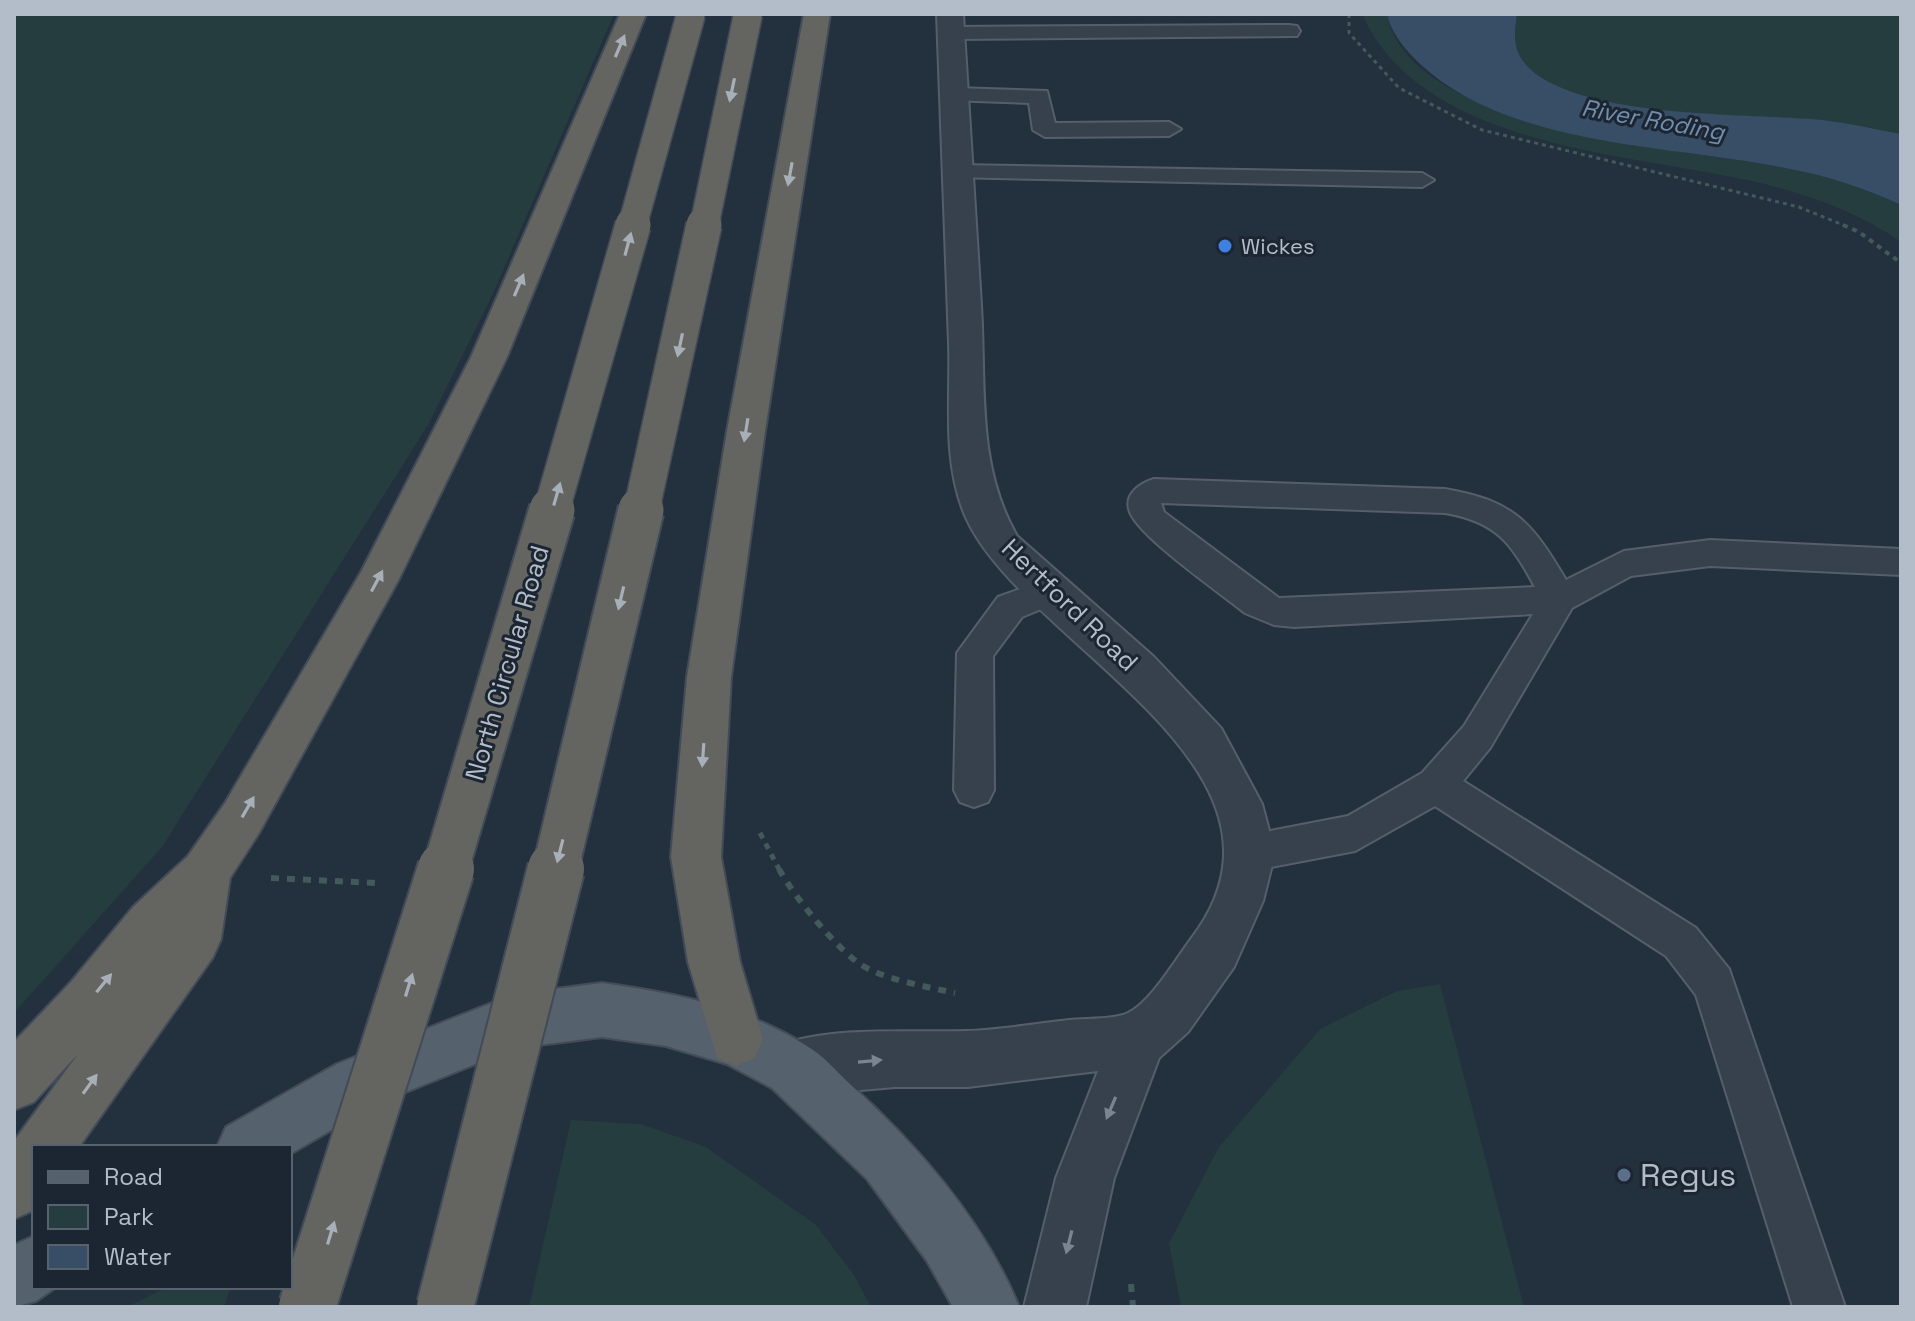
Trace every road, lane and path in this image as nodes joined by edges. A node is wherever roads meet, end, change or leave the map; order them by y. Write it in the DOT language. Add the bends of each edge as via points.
graph roads {
  1 [pos="633,14"];
  2 [pos="691,14"];
  3 [pos="748,14"];
  4 [pos="817,14"];
  5 [pos="1349,14"];
  6 [pos="950,23"];
  7 [pos="1289,31"];
  8 [pos="955,95"];
  9 [pos="1169,129"];
  10 [pos="958,172"];
  11 [pos="1422,180"];
  12 [pos="1901,263"];
  13 [pos="1901,562"];
  14 [pos="1051,591"];
  15 [pos="1560,599"];
  16 [pos="1436,785"];
  17 [pos="974,790"];
  18 [pos="759,831"];
  19 [pos="1250,853"];
  20 [pos="206,872"];
  21 [pos="259,878"];
  22 [pos="305,880"];
  23 [pos="960,993"];
  24 [pos="736,1039"];
  25 [pos="1140,1039"];
  26 [pos="792,1068"];
  27 [pos="14,1082"];
  28 [pos="45,1145"];
  29 [pos="250,1145"];
  30 [pos="32,1165"];
  31 [pos="14,1189"];
  32 [pos="32,1268"];
  33 [pos="14,1279"];
  34 [pos="307,1307"];
  35 [pos="445,1307"];
  36 [pos="988,1307"];
  37 [pos="1055,1307"];
  38 [pos="1819,1307"];
  20 -- 1 [label="highway, one-way" via="378,579 482,371"];
  34 -- 2 [label="highway, North Circular Road, one-way, bridge" via="474,779"];
  3 -- 35 [label="highway, one-way, bridge" via="677,357 584,757"];
  4 -- 24 [label="highway, one-way" via="709,677 696,857 714,962"];
  5 -- 12 [label="path" via="1349,33 1399,88 1482,130 1799,207 1859,232"];
  6 -- 7 [label="lane"];
  6 -- 8 [label="street, Hertford Road"];
  8 -- 9 [label="lane" via="1039,96 1045,130"];
  8 -- 10 [label="street, Hertford Road"];
  10 -- 11 [label="lane"];
  10 -- 14 [label="street, Hertford Road" via="968,458 984,513 1003,547"];
  13 -- 15 [label="lane" via="1710,553 1624,564"];
  14 -- 17 [label="lane" via="1010,607 975,653"];
  14 -- 19 [label="street, Hertford Road" via="1138,670 1205,742 1238,804"];
  15 -- 15 [label="lane" via="1514,527 1472,507 1445,501 1154,491 1145,499 1152,521 1274,611"];
  15 -- 16 [label="lane" via="1477,737"];
  16 -- 19 [label="lane" via="1355,833"];
  16 -- 38 [label="lane" via="1681,942 1714,984"];
  18 -- 23 [label="path" via="794,896 860,964"];
  19 -- 25 [label="street, Hertford Road" via="1238,901 1216,949 1169,1013"];
  27 -- 20 [label="highway, one-way" via="89,1002 151,924"];
  28 -- 20 [label="highway, one-way" via="195,939"];
  21 -- 22 [label="path"];
  24 -- 26 [label="main road"];
  24 -- 29 [label="main road" via="666,1019 602,1010 515,1021 357,1084"];
  26 -- 25 [label="street, one-way" via="968,1059"];
  25 -- 37 [label="street, Hertford Road, one-way" via="1085,1178"];
  26 -- 36 [label="main road" via="888,1158 948,1240"];
  30 -- 31 [label="highway"];
  32 -- 33 [label="main road"];
}
